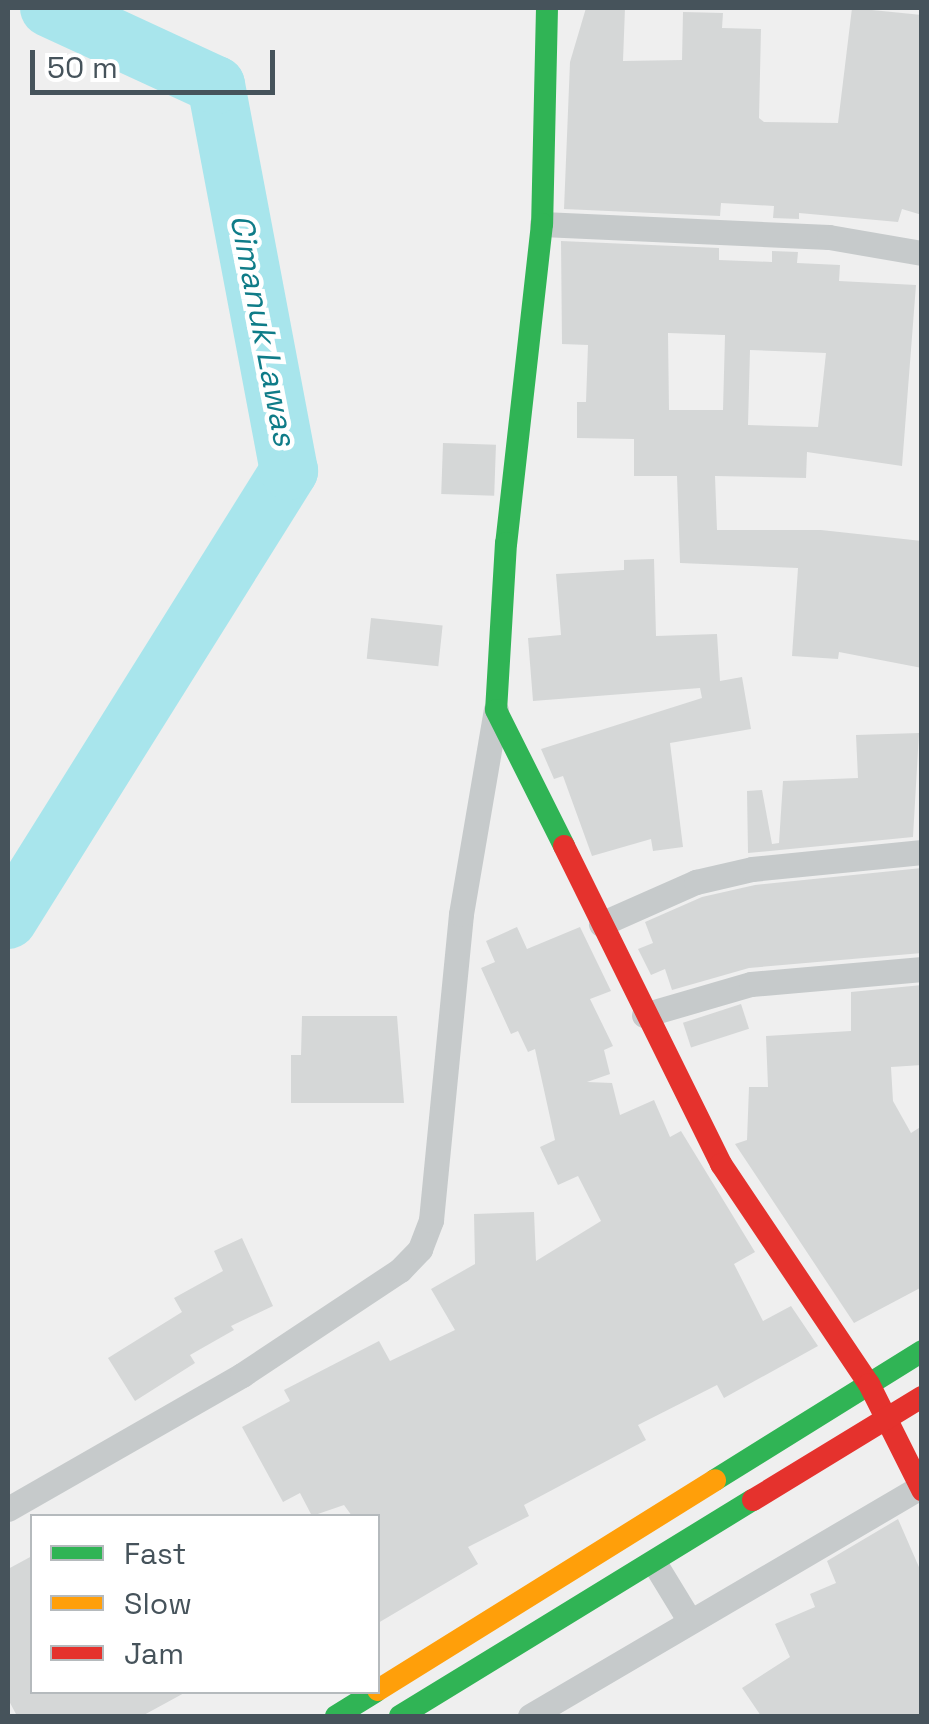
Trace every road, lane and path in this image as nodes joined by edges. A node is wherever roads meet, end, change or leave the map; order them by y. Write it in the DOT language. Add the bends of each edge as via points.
graph roads {
  1 [pos="547,8"];
  2 [pos="542,224"];
  3 [pos="922,253"];
  4 [pos="496,710"];
  5 [pos="922,852"];
  6 [pos="601,924"];
  7 [pos="922,969"];
  8 [pos="644,1015"];
  9 [pos="922,1351"];
  10 [pos="861,1375"];
  11 [pos="922,1397"];
  12 [pos="888,1418"];
  13 [pos="919,1482"];
  14 [pos="8,1509"];
  15 [pos="636,1531"];
  16 [pos="655,1564"];
  17 [pos="688,1618"];
  18 [pos="403,1673"];
  19 [pos="380,1688"];
  20 [pos="371,1694"];
  21 [pos="425,1700"];
  22 [pos="336,1716"];
  23 [pos="400,1716"];
  24 [pos="530,1716"];
  1 -- 2 [label="street"];
  2 -- 3 [label="street" via="829,238"];
  2 -- 4 [label="street" via="506,543"];
  4 -- 6 [label="street"];
  4 -- 14 [label="street" via="461,914 432,1220 420,1249 400,1270 242,1375"];
  5 -- 6 [label="street" via="752,868 696,882"];
  6 -- 8 [label="street"];
  7 -- 8 [label="street" via="752,984"];
  8 -- 10 [label="street" via="748,1210"];
  9 -- 10 [label="street"];
  10 -- 12 [label="street"];
  10 -- 15 [label="street"];
  11 -- 12 [label="street"];
  12 -- 13 [label="street"];
  12 -- 16 [label="street"];
  13 -- 17 [label="street"];
  15 -- 16 [label="street"];
  15 -- 18 [label="street"];
  16 -- 17 [label="street"];
  16 -- 21 [label="street"];
  17 -- 24 [label="street"];
  18 -- 19 [label="street"];
  18 -- 21 [label="street"];
  20 -- 22 [label="street"];
  21 -- 23 [label="street"];
}
